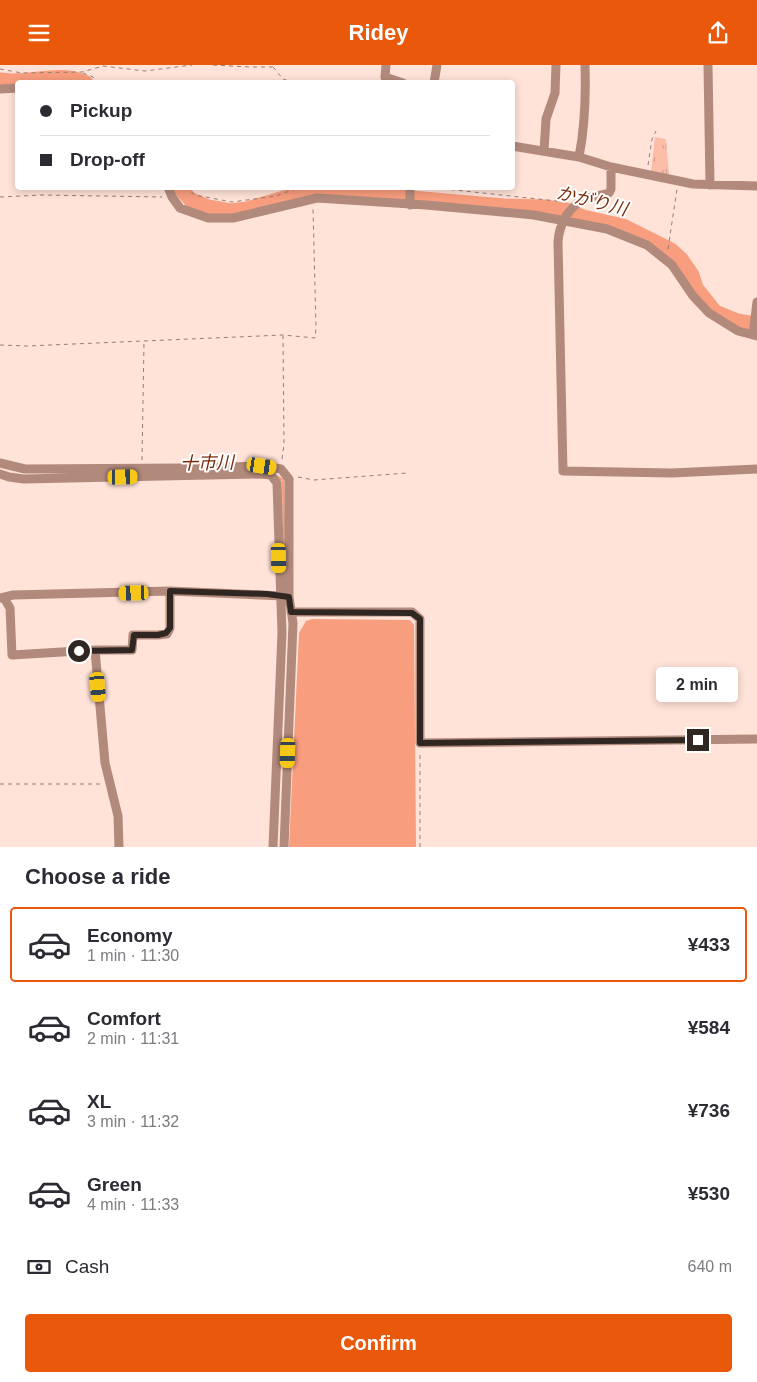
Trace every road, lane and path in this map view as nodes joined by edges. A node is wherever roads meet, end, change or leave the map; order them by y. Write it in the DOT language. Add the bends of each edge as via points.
graph roads {
  1 [pos="192,65"];
  2 [pos="213,65"];
  3 [pos="386,65"];
  4 [pos="437,65"];
  5 [pos="556,65"];
  6 [pos="585,65"];
  7 [pos="708,65"];
  8 [pos="273,66"];
  9 [pos="0,69"];
  10 [pos="82,72"];
  11 [pos="96,80"];
  12 [pos="286,80"];
  13 [pos="394,80"];
  14 [pos="434,80"];
  15 [pos="15,88"];
  16 [pos="0,89"];
  17 [pos="656,131"];
  18 [pos="515,146"];
  19 [pos="544,151"];
  20 [pos="579,157"];
  21 [pos="612,167"];
  22 [pos="646,174"];
  23 [pos="678,181"];
  24 [pos="710,185"];
  25 [pos="757,186"];
  26 [pos="169,190"];
  27 [pos="189,190"];
  28 [pos="293,190"];
  29 [pos="410,190"];
  30 [pos="458,190"];
  31 [pos="0,197"];
  32 [pos="172,197"];
  33 [pos="312,199"];
  34 [pos="576,204"];
  35 [pos="410,205"];
  36 [pos="563,221"];
  37 [pos="668,244"];
  38 [pos="757,302"];
  39 [pos="283,335"];
  40 [pos="755,336"];
  41 [pos="144,341"];
  42 [pos="0,345"];
  43 [pos="0,463"];
  44 [pos="142,469"];
  45 [pos="757,469"];
  46 [pos="283,471"];
  47 [pos="407,473"];
  48 [pos="0,474"];
  49 [pos="170,591"];
  50 [pos="284,596"];
  51 [pos="2,598"];
  52 [pos="291,612"];
  53 [pos="95,650"];
  54 [pos="757,739"];
  55 [pos="420,743"];
  56 [pos="0,784"];
  57 [pos="110,784"];
  58 [pos="119,847"];
  59 [pos="272,847"];
  60 [pos="284,847"];
  61 [pos="420,847"];
  1 -- 10 [label="path" via="145,71 103,67"];
  2 -- 8 [label="path"];
  3 -- 13 [label="street" via="385,77"];
  4 -- 14 [label="street"];
  5 -- 19 [label="street" via="555,93 546,119"];
  6 -- 20 [label="street" via="584,133"];
  7 -- 24 [label="street"];
  8 -- 12 [label="path"];
  9 -- 10 [label="path" via="22,73"];
  10 -- 11 [label="path"];
  15 -- 16 [label="street"];
  17 -- 22 [label="path"];
  18 -- 19 [label="street"];
  19 -- 20 [label="street"];
  20 -- 21 [label="street"];
  21 -- 22 [label="street"];
  21 -- 34 [label="street" via="609,193"];
  22 -- 23 [label="street"];
  23 -- 24 [label="street"];
  23 -- 37 [label="path"];
  24 -- 25 [label="street"];
  26 -- 32 [label="street"];
  27 -- 28 [label="path" via="195,195 232,202 276,196"];
  29 -- 35 [label="street"];
  30 -- 34 [label="path"];
  31 -- 32 [label="path"];
  32 -- 33 [label="street" via="180,208 208,217 233,217"];
  33 -- 35 [label="street"];
  33 -- 39 [label="path" via="315,337"];
  34 -- 36 [label="street"];
  35 -- 36 [label="street" via="534,215"];
  36 -- 40 [label="street" via="607,229 647,245 672,265 709,313 738,331"];
  36 -- 45 [label="street" via="558,242 563,471 672,473"];
  38 -- 40 [label="street"];
  39 -- 41 [label="path"];
  39 -- 46 [label="path"];
  41 -- 42 [label="path"];
  41 -- 44 [label="path"];
  43 -- 44 [label="street" via="26,469"];
  44 -- 46 [label="street" via="262,466"];
  46 -- 47 [label="path" via="314,480"];
  46 -- 50 [label="street" via="289,479"];
  48 -- 50 [label="street" via="24,479 271,475 277,483"];
  49 -- 50 [label="street"];
  49 -- 51 [label="street" via="13,595"];
  49 -- 53 [label="street" via="170,628 166,633 134,635 132,650"];
  50 -- 52 [label="street"];
  50 -- 59 [label="street"];
  51 -- 53 [label="street" via="10,608 12,655"];
  52 -- 55 [label="street" via="412,613 420,619"];
  52 -- 60 [label="street"];
  53 -- 57 [label="street" via="105,763"];
  54 -- 55 [label="street"];
  55 -- 61 [label="path"];
  56 -- 57 [label="path"];
  57 -- 58 [label="street" via="118,816"];
}
